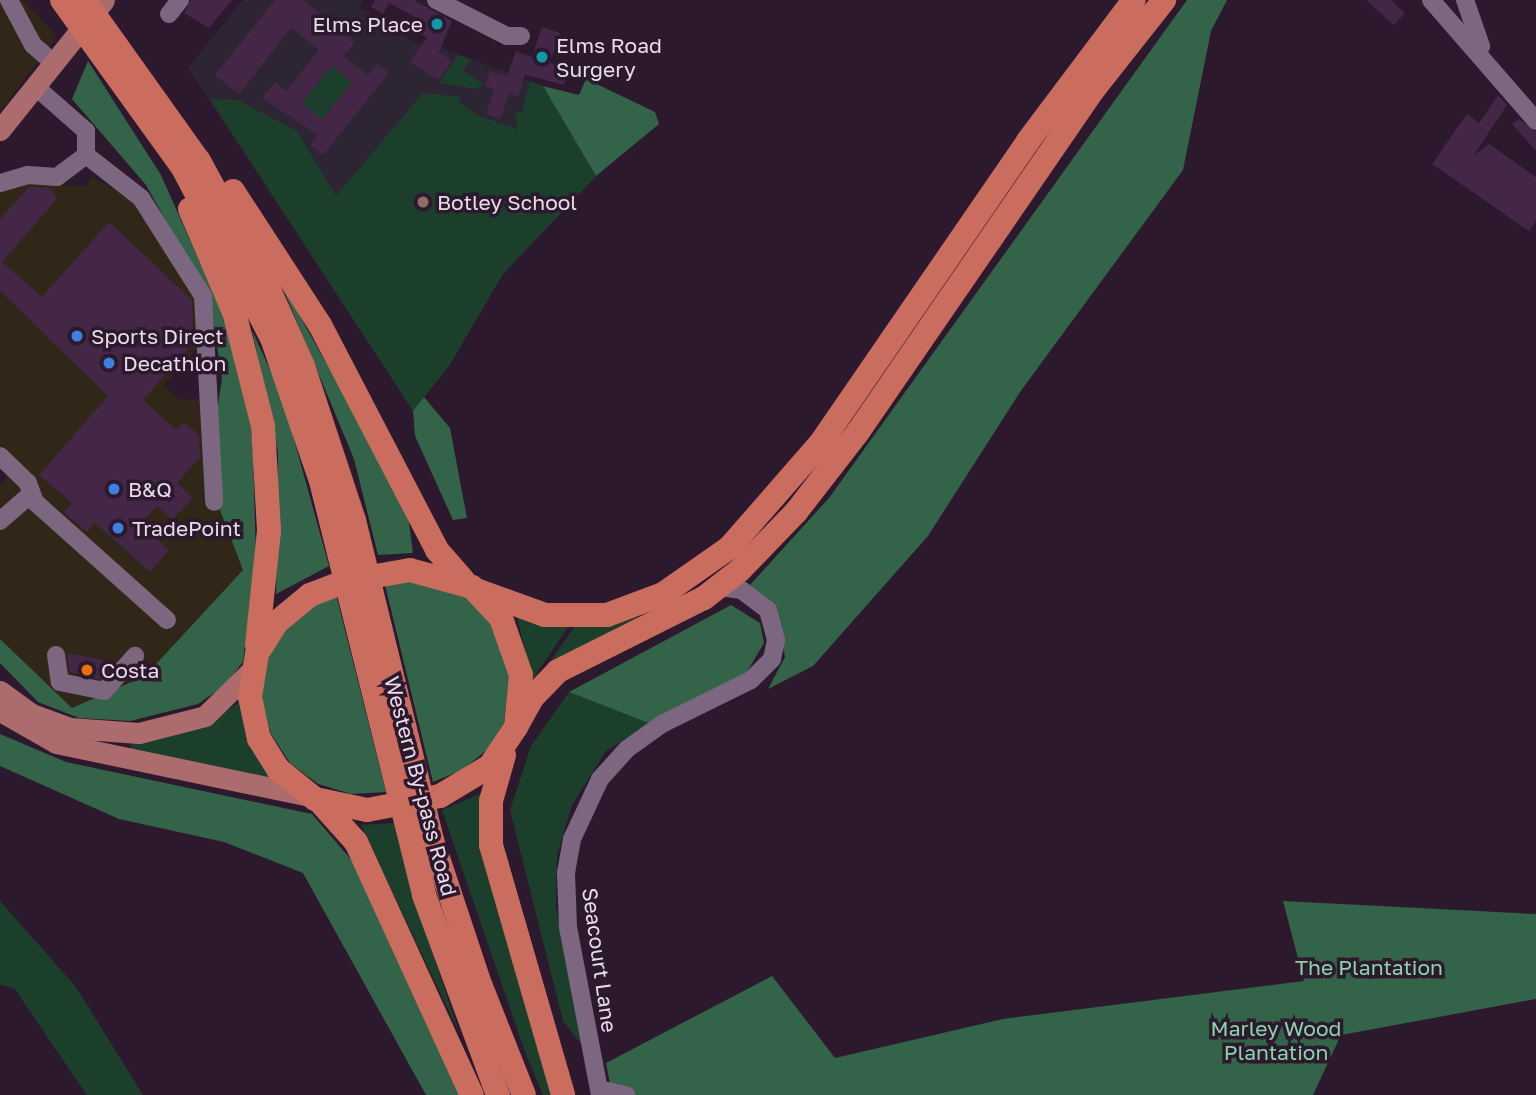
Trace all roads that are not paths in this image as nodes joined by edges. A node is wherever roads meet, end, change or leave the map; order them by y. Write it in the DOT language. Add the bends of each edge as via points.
graph roads {
  1 [pos="9,0"];
  2 [pos="62,0"];
  3 [pos="84,0"];
  4 [pos="90,0"];
  5 [pos="104,0"];
  6 [pos="436,0"];
  7 [pos="1134,0"];
  8 [pos="1164,0"];
  9 [pos="1431,0"];
  10 [pos="1465,0"];
  11 [pos="521,36"];
  12 [pos="112,54"];
  13 [pos="60,55"];
  14 [pos="1486,59"];
  15 [pos="36,88"];
  16 [pos="162,104"];
  17 [pos="1536,121"];
  18 [pos="0,130"];
  19 [pos="86,155"];
  20 [pos="0,183"];
  21 [pos="3,464"];
  22 [pos="331,475"];
  23 [pos="31,494"];
  24 [pos="214,502"];
  25 [pos="0,521"];
  26 [pos="719,587"];
  27 [pos="474,589"];
  28 [pos="167,620"];
  29 [pos="56,655"];
  30 [pos="135,656"];
  31 [pos="253,668"];
  32 [pos="0,691"];
  33 [pos="0,711"];
  34 [pos="514,731"];
  35 [pos="313,797"];
  36 [pos="598,1085"];
  37 [pos="472,1095"];
  38 [pos="498,1095"];
  39 [pos="524,1095"];
  40 [pos="563,1095"];
  41 [pos="626,1095"];
  1 -- 13 [label="street" via="33,45"];
  2 -- 12 [label="highway"];
  3 -- 12 [label="highway"];
  4 -- 13 [label="main road"];
  5 -- 13 [label="main road"];
  6 -- 11 [label="street" via="494,29"];
  7 -- 27 [label="highway" via="1028,141 820,444 730,547 678,586 607,615 545,615"];
  8 -- 26 [label="highway" via="1093,90 820,483 775,535"];
  9 -- 14 [label="street"];
  10 -- 14 [label="street"];
  12 -- 16 [label="highway"];
  12 -- 22 [label="highway" via="183,168 254,298"];
  12 -- 31 [label="highway" via="211,255 251,370 269,494 267,569"];
  13 -- 15 [label="main road"];
  14 -- 17 [label="street"];
  15 -- 18 [label="main road"];
  15 -- 19 [label="street" via="86,131"];
  16 -- 22 [label="highway" via="270,292"];
  16 -- 27 [label="highway" via="225,180 297,288 359,392 437,550"];
  19 -- 20 [label="street" via="57,177 28,175"];
  19 -- 24 [label="street" via="141,198 203,296"];
  21 -- 23 [label="street"];
  22 -- 38 [label="highway, Western By-pass Road" via="418,872"];
  22 -- 39 [label="highway, Western By-pass Road" via="432,840 480,984"];
  23 -- 25 [label="street"];
  23 -- 28 [label="street"];
  26 -- 34 [label="highway" via="674,616 562,669 537,692"];
  26 -- 36 [label="street, Seacourt Lane" via="741,590 768,611 776,640 772,659 751,680 662,724 627,749 600,779 572,839 566,873 568,927"];
  27 -- 31 [label="highway" via="426,572 395,570 321,590 276,623"];
  27 -- 34 [label="highway" via="501,618 516,651 522,684"];
  29 -- 30 [label="street" via="60,682 104,691"];
  31 -- 32 [label="main road" via="205,716 131,734 57,724"];
  31 -- 35 [label="highway" via="251,708 259,739 278,769"];
  33 -- 35 [label="main road" via="55,743"];
  34 -- 35 [label="highway" via="490,766 459,787 377,810"];
  34 -- 40 [label="highway" via="494,785 491,845"];
  35 -- 37 [label="highway" via="356,842"];
  36 -- 41 [label="street"];
}
